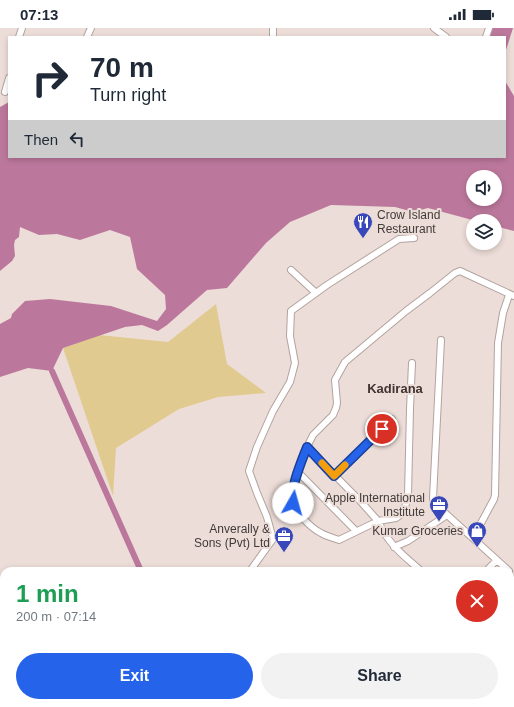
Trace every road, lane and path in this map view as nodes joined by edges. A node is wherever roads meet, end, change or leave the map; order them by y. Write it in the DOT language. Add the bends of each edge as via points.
graph roads {
  1 [pos="436,29"];
  2 [pos="445,36"];
  3 [pos="8,82"];
  4 [pos="5,92"];
  5 [pos="414,238"];
  6 [pos="291,270"];
  7 [pos="316,293"];
  8 [pos="512,296"];
  9 [pos="441,340"];
  10 [pos="412,363"];
  11 [pos="392,419"];
  12 [pos="307,447"];
  13 [pos="298,472"];
  14 [pos="334,476"];
  15 [pos="447,515"];
  16 [pos="378,521"];
  17 [pos="356,531"];
  18 [pos="473,538"];
  19 [pos="394,547"];
  20 [pos="497,560"];
  21 [pos="253,567"];
  22 [pos="416,567"];
  23 [pos="490,567"];
  24 [pos="504,567"];
  1 -- 2 [label="street"];
  3 -- 4 [label="street"];
  5 -- 7 [label="street" via="399,239"];
  6 -- 7 [label="street"];
  7 -- 21 [label="street" via="291,311 290,336 294,369 257,447 249,471 273,538"];
  8 -- 12 [label="street" via="464,272 455,273 345,362 335,380 337,403 333,415 313,435"];
  8 -- 18 [label="street" via="503,313 498,344 495,495"];
  9 -- 15 [label="street" via="433,498 434,503"];
  10 -- 16 [label="street" via="408,495 404,512 396,518"];
  11 -- 14 [label="street"];
  12 -- 13 [label="street"];
  12 -- 14 [label="street"];
  13 -- 17 [label="street"];
  13 -- 17 [label="street" via="291,498 311,526 339,540"];
  14 -- 16 [label="street"];
  15 -- 18 [label="street"];
  15 -- 19 [label="street" via="408,541"];
  16 -- 17 [label="street"];
  16 -- 19 [label="street"];
  18 -- 20 [label="street"];
  19 -- 22 [label="street"];
  20 -- 23 [label="street"];
  20 -- 24 [label="street"];
}
